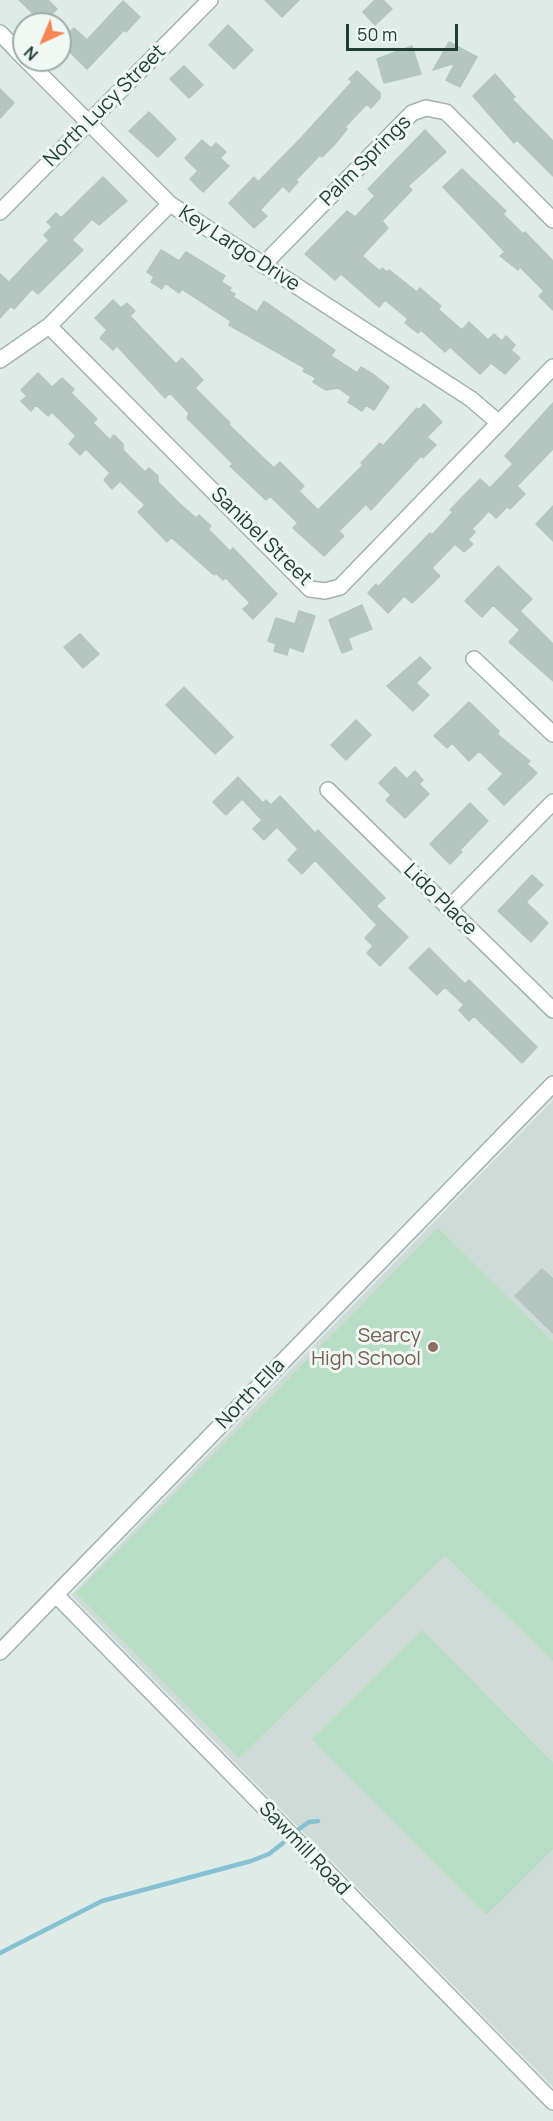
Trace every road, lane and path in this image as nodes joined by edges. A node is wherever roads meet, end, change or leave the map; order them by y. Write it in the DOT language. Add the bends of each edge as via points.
graph roads {
  1 [pos="210,0"];
  2 [pos="0,33"];
  3 [pos="12,45"];
  4 [pos="38,72"];
  5 [pos="88,124"];
  6 [pos="170,204"];
  7 [pos="0,212"];
  8 [pos="553,220"];
  9 [pos="263,265"];
  10 [pos="49,326"];
  11 [pos="0,360"];
  12 [pos="553,367"];
  13 [pos="499,423"];
  14 [pos="474,659"];
  15 [pos="553,734"];
  16 [pos="328,790"];
  17 [pos="553,802"];
  18 [pos="449,908"];
  19 [pos="553,1010"];
  20 [pos="553,1084"];
  21 [pos="56,1595"];
  22 [pos="0,1652"];
  23 [pos="553,2102"];
  1 -- 5 [label="street, North Lucy Street"];
  2 -- 3 [label="street"];
  4 -- 5 [label="street"];
  5 -- 6 [label="street"];
  5 -- 7 [label="street, North Lucy Street"];
  6 -- 9 [label="street, Key Largo Drive"];
  6 -- 10 [label="street, Key Largo Drive"];
  8 -- 9 [label="street, Palm Springs" via="446,112 426,108 412,113"];
  9 -- 13 [label="street, Key Largo Drive" via="471,399"];
  10 -- 11 [label="street, Key Largo Drive"];
  10 -- 13 [label="street, Sanibel Street" via="310,588 325,591 340,586"];
  12 -- 13 [label="street, Sanibel Street"];
  14 -- 15 [label="street"];
  16 -- 18 [label="street, Lido Place"];
  17 -- 18 [label="street"];
  18 -- 19 [label="street, Lido Place"];
  20 -- 21 [label="street, North Ella"];
  21 -- 22 [label="street, North Ella"];
  21 -- 23 [label="street, Sawmill Road"];
}
